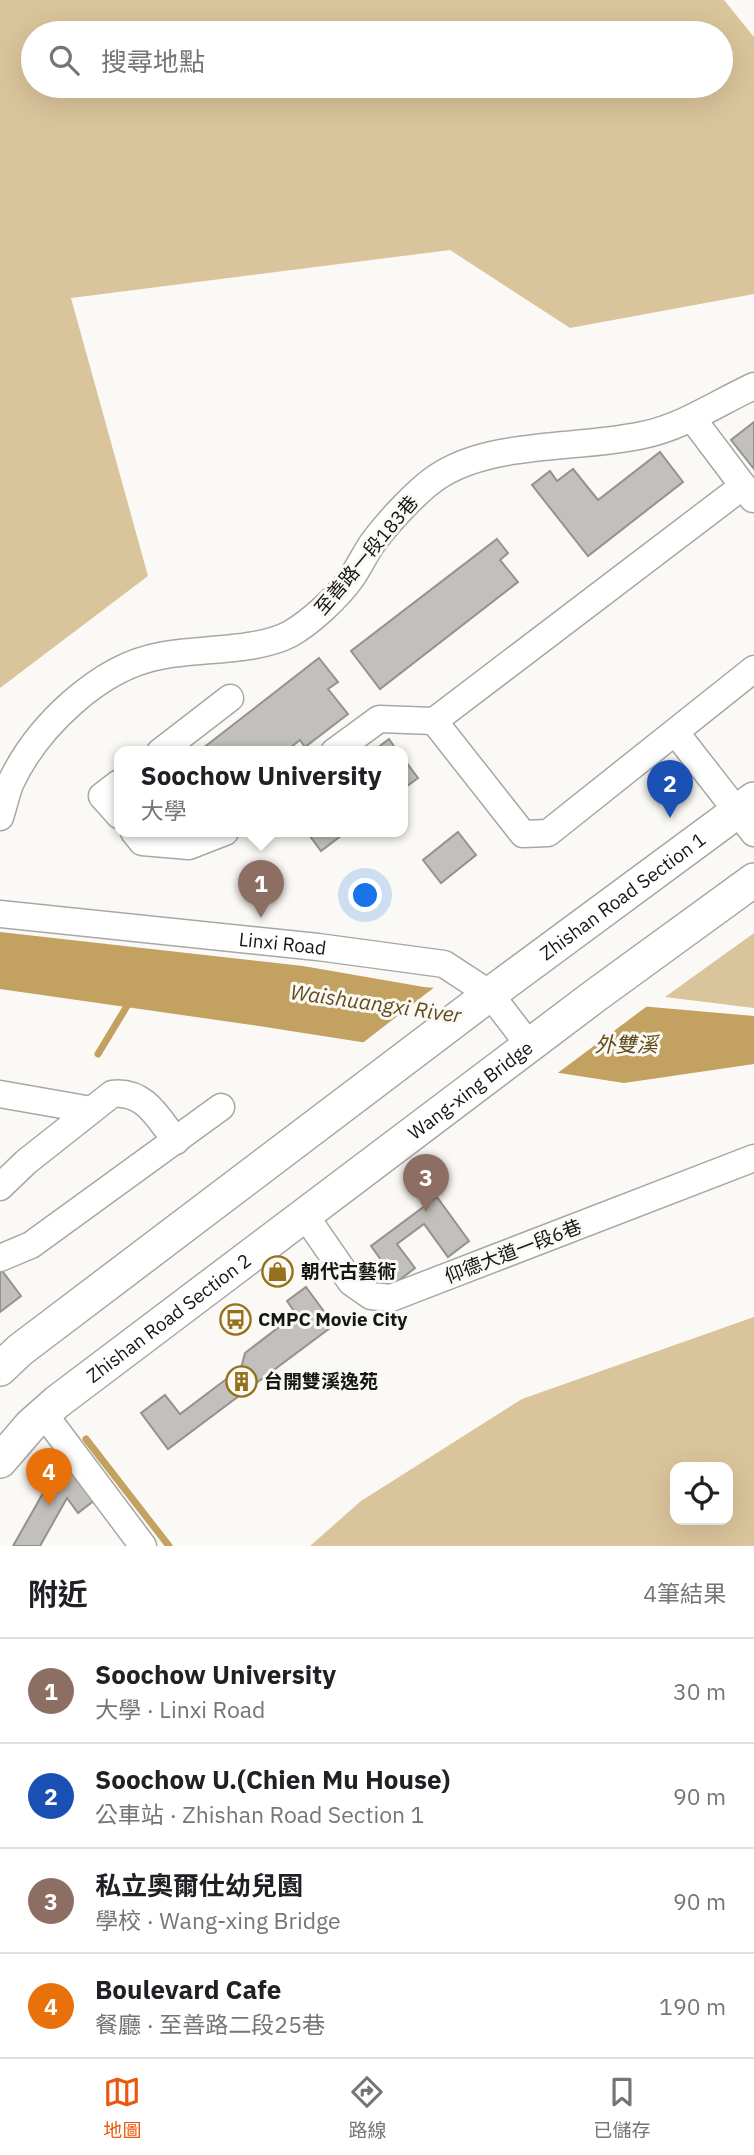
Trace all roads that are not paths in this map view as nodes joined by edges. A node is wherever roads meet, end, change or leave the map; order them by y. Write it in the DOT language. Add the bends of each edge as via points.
graph roads {
  1 [pos="754,386"];
  2 [pos="692,418"];
  3 [pos="749,493"];
  4 [pos="754,670"];
  5 [pos="230,698"];
  6 [pos="434,721"];
  7 [pos="676,733"];
  8 [pos="168,746"];
  9 [pos="342,746"];
  10 [pos="114,787"];
  11 [pos="114,809"];
  12 [pos="748,815"];
  13 [pos="0,817"];
  14 [pos="138,837"];
  15 [pos="212,837"];
  16 [pos="754,880"];
  17 [pos="0,914"];
  18 [pos="490,994"];
  19 [pos="529,1045"];
  20 [pos="0,1094"];
  21 [pos="222,1107"];
  22 [pos="91,1110"];
  23 [pos="176,1141"];
  24 [pos="754,1158"];
  25 [pos="345,1183"];
  26 [pos="0,1187"];
  27 [pos="304,1214"];
  28 [pos="0,1258"];
  29 [pos="358,1286"];
  30 [pos="361,1317"];
  31 [pos="0,1369"];
  32 [pos="44,1414"];
  33 [pos="0,1461"];
  34 [pos="143,1546"];
  1 -- 2 [label="street, 至善路一段183巷"];
  2 -- 3 [label="street"];
  2 -- 13 [label="street, 至善路一段183巷" via="645,435 475,458 441,474 374,541 350,580 313,618 289,634 268,642 159,656 124,667 86,692 46,728 11,782"];
  3 -- 6 [label="street"];
  4 -- 7 [label="street"];
  5 -- 8 [label="street"];
  6 -- 7 [label="street" via="523,834 548,833"];
  6 -- 9 [label="street" via="379,719"];
  7 -- 12 [label="street"];
  10 -- 11 [label="street" via="102,796"];
  12 -- 18 [label="main road, Zhishan Road Section 1"];
  14 -- 15 [label="street" via="142,842 189,846"];
  16 -- 19 [label="main road, Wang-xing Bridge"];
  17 -- 18 [label="street, Linxi Road" via="444,964"];
  18 -- 19 [label="street, Linxi Road"];
  18 -- 31 [label="main road"];
  19 -- 25 [label="main road, Wang-xing Bridge"];
  20 -- 22 [label="street"];
  21 -- 23 [label="street"];
  22 -- 23 [label="street" via="112,1094 126,1092 147,1104"];
  22 -- 26 [label="street"];
  23 -- 28 [label="street" via="31,1245"];
  24 -- 29 [label="street, 仰德大道一段6巷" via="391,1298 371,1296"];
  25 -- 27 [label="main road, Zhishan Road Section 2"];
  27 -- 29 [label="street, 仰德大道一段6巷"];
  27 -- 32 [label="main road, Zhishan Road Section 2"];
  29 -- 30 [label="street"];
  32 -- 33 [label="main road, Zhishan Road Section 2"];
  32 -- 34 [label="street"];
}
